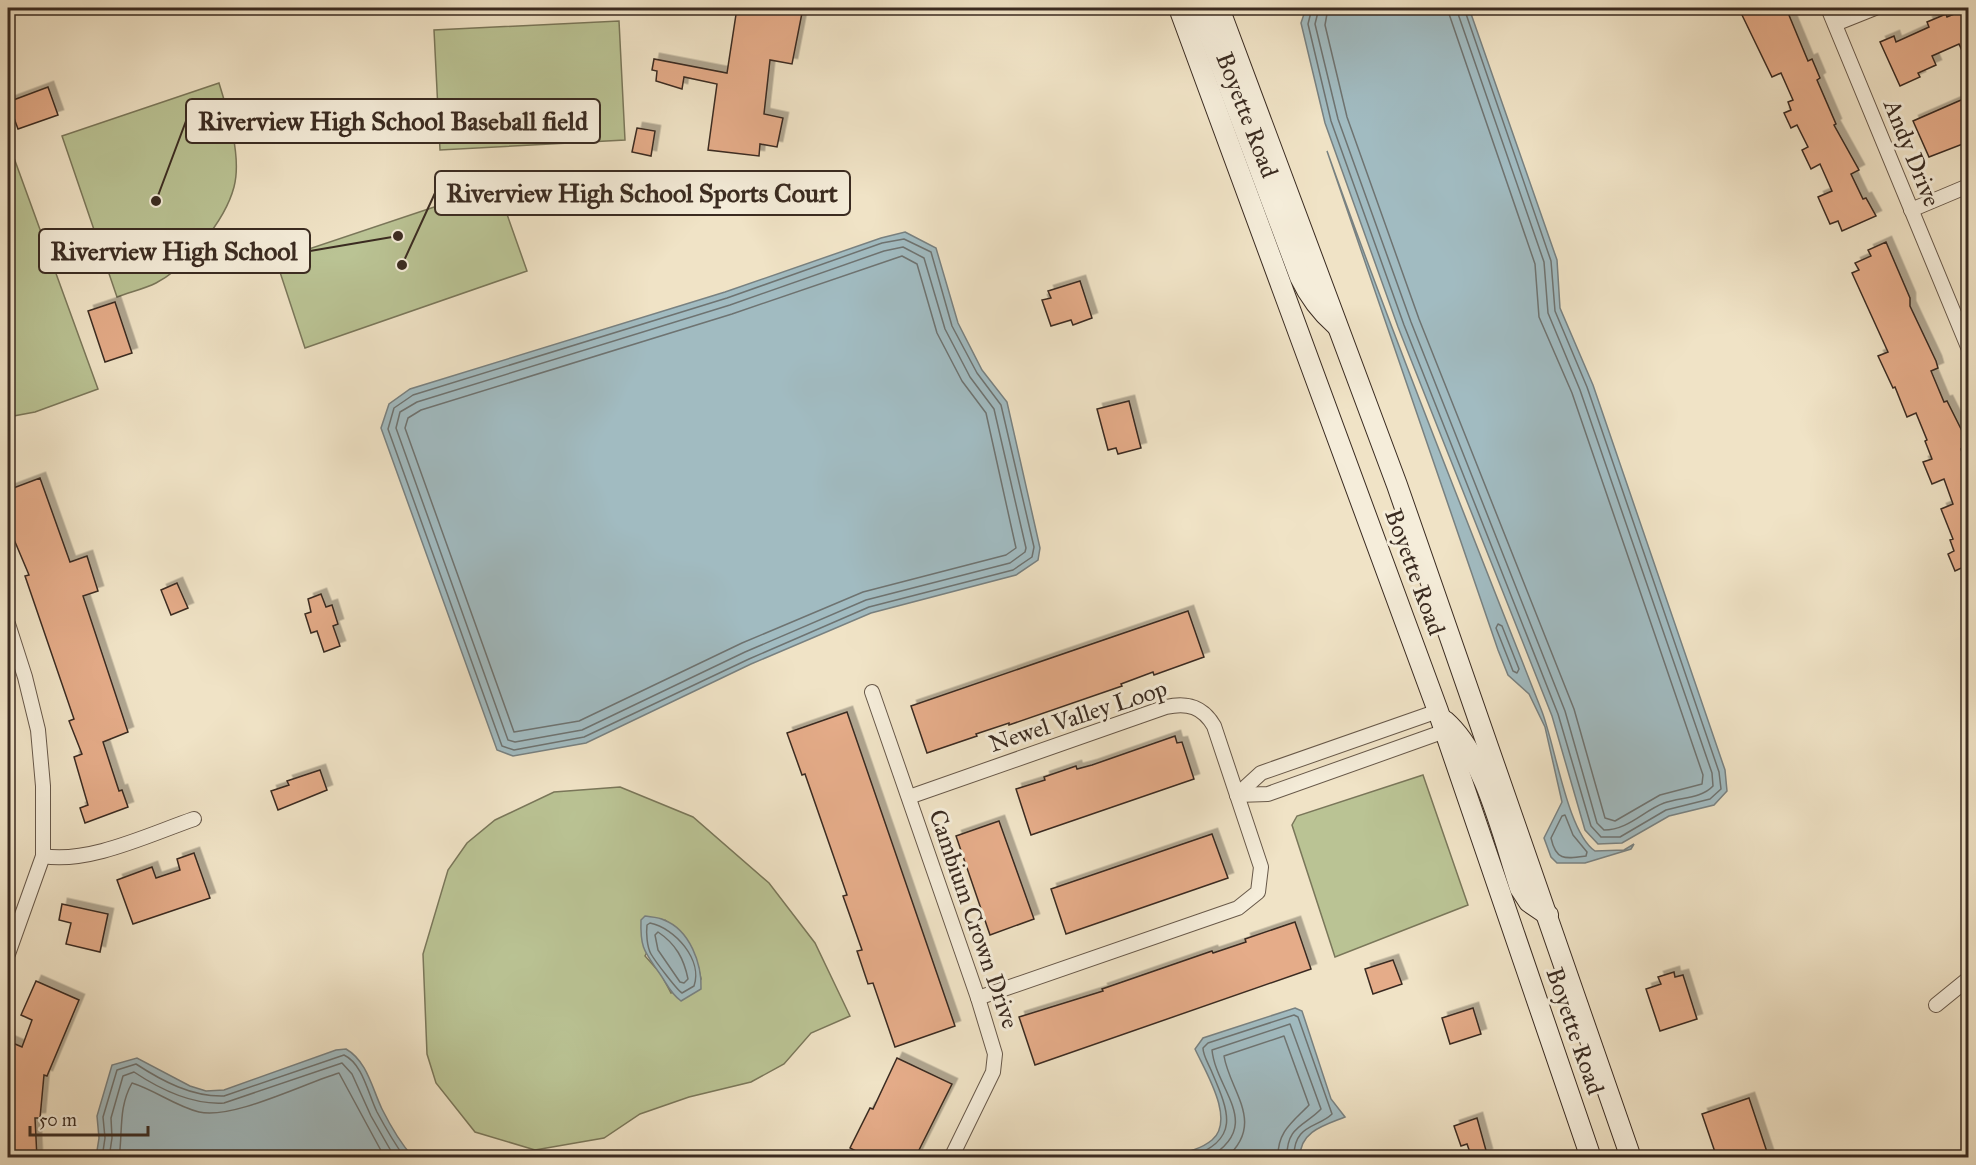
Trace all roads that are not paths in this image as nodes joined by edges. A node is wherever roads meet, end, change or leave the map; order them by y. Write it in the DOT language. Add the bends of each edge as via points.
graph roads {
  1 [pos="1220,8"];
  2 [pos="1828,8"];
  3 [pos="1875,8"];
  4 [pos="1180,9"];
  5 [pos="1835,24"];
  6 [pos="1968,186"];
  7 [pos="1911,210"];
  8 [pos="1341,328"];
  9 [pos="1968,347"];
  10 [pos="8,624"];
  11 [pos="872,692"];
  12 [pos="1441,720"];
  13 [pos="1237,795"];
  14 [pos="909,797"];
  15 [pos="194,819"];
  16 [pos="43,856"];
  17 [pos="1548,915"];
  18 [pos="8,954"];
  19 [pos="1968,979"];
  20 [pos="978,998"];
  21 [pos="1936,1005"];
  22 [pos="951,1158"];
  23 [pos="1591,1158"];
  24 [pos="1631,1158"];
  1 -- 8 [label="main road, Boyette Road"];
  2 -- 5 [label="street, Andy Drive"];
  3 -- 5 [label="street"];
  4 -- 8 [label="main road" via="1195,12 1204,23 1300,277 1324,315"];
  4 -- 12 [label="main road, Boyette Road"];
  5 -- 7 [label="street, Andy Drive"];
  6 -- 7 [label="street"];
  7 -- 9 [label="street, Andy Drive"];
  8 -- 17 [label="main road, Boyette Road"];
  10 -- 16 [label="street" via="38,730 44,786"];
  11 -- 14 [label="street, Cambium Crown Drive"];
  12 -- 13 [label="street" via="1268,794"];
  12 -- 13 [label="street" via="1261,773"];
  12 -- 17 [label="main road" via="1464,741 1475,762 1524,895"];
  12 -- 23 [label="main road, Boyette Road"];
  13 -- 14 [label="street, Newel Valley Loop" via="1209,717 1201,710 1178,704"];
  13 -- 20 [label="street, Newel Valley Loop" via="1261,867 1258,892 1250,901"];
  14 -- 20 [label="street, Cambium Crown Drive"];
  15 -- 16 [label="street" via="86,856"];
  16 -- 18 [label="street"];
  17 -- 24 [label="main road, Boyette Road"];
  19 -- 21 [label="street"];
  20 -- 22 [label="street, Cambium Crown Drive" via="993,1043 995,1063"];
}
